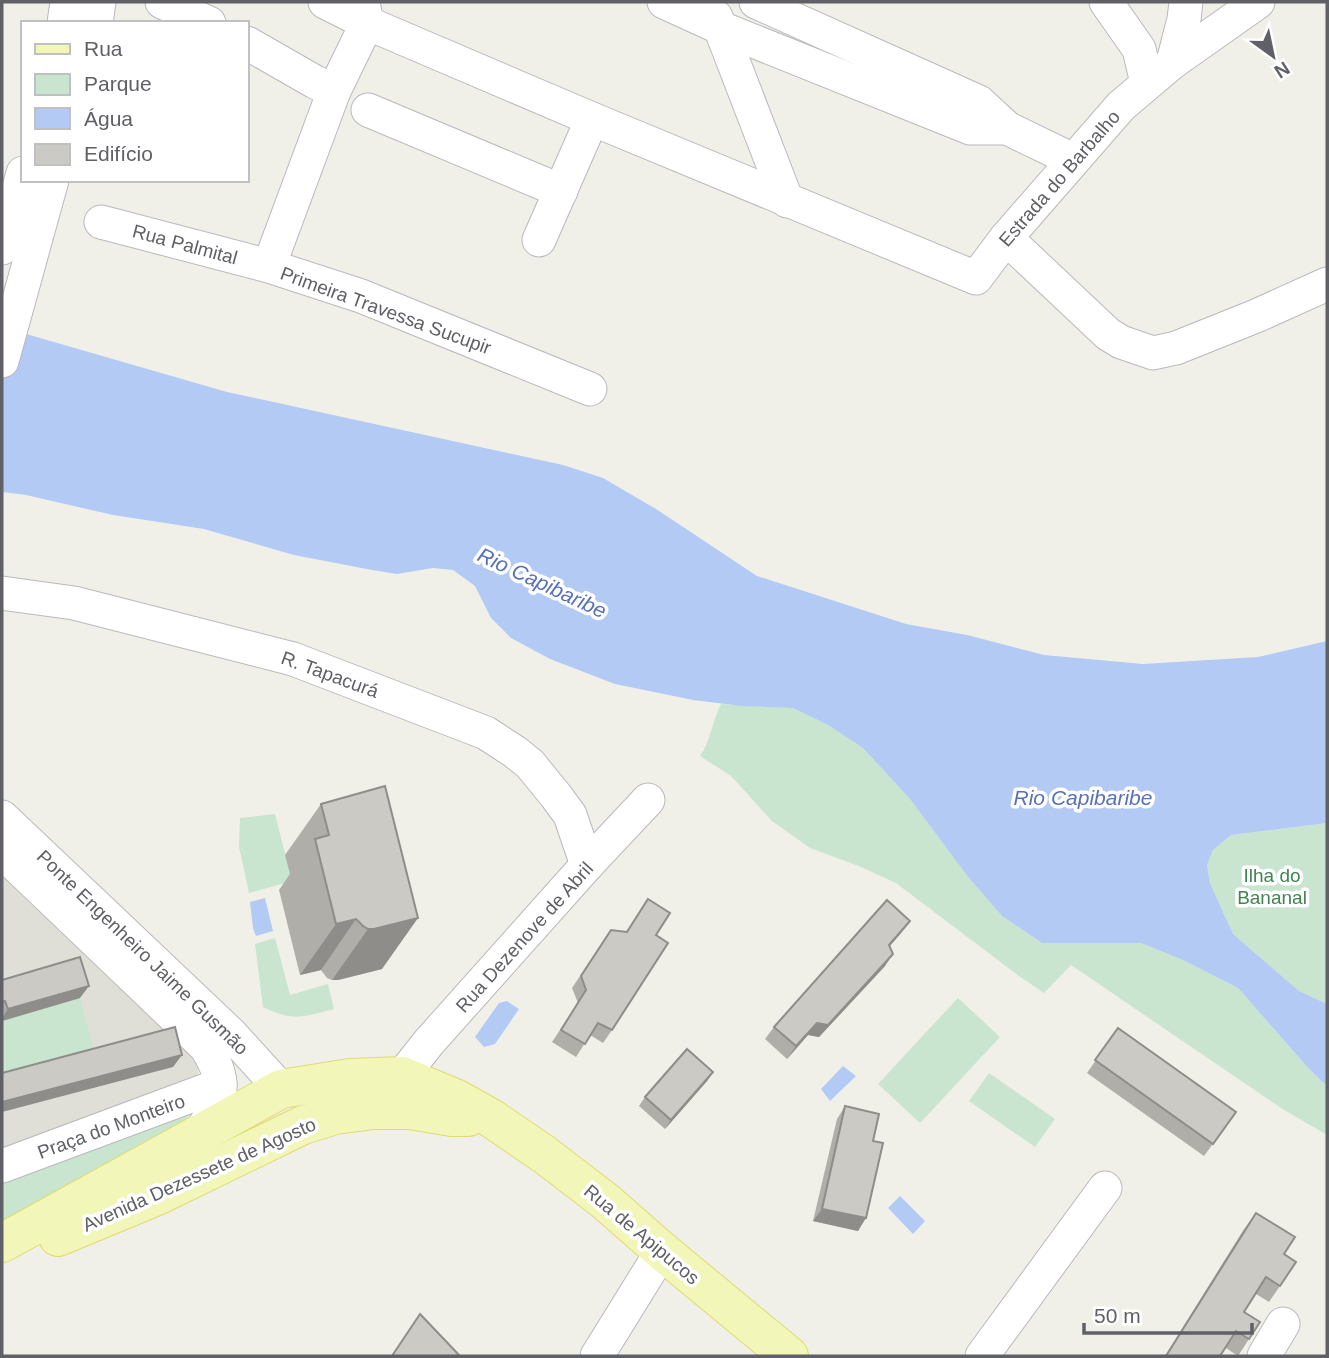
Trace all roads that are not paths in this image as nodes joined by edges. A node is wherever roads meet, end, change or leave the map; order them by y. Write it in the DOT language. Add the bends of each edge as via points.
graph roads {
  1 [pos="99,2"];
  2 [pos="162,2"];
  3 [pos="325,2"];
  4 [pos="664,2"];
  5 [pos="1106,2"];
  6 [pos="1186,2"];
  7 [pos="1258,2"];
  8 [pos="761,3"];
  9 [pos="365,12"];
  10 [pos="715,15"];
  11 [pos="96,21"];
  12 [pos="205,21"];
  13 [pos="248,44"];
  14 [pos="1173,62"];
  15 [pos="1147,83"];
  16 [pos="334,91"];
  17 [pos="368,110"];
  18 [pos="592,119"];
  19 [pos="1007,128"];
  20 [pos="1073,160"];
  21 [pos="21,180"];
  22 [pos="51,182"];
  23 [pos="561,191"];
  24 [pos="787,201"];
  25 [pos="101,222"];
  26 [pos="1006,238"];
  27 [pos="539,240"];
  28 [pos="2,248"];
  29 [pos="269,266"];
  30 [pos="1327,284"];
  31 [pos="2,361"];
  32 [pos="590,389"];
  33 [pos="2,593"];
  34 [pos="648,800"];
  35 [pos="2,817"];
  36 [pos="2,852"];
  37 [pos="587,865"];
  38 [pos="218,1041"];
  39 [pos="402,1076"];
  40 [pos="220,1085"];
  41 [pos="281,1089"];
  42 [pos="491,1118"];
  43 [pos="197,1137"];
  44 [pos="2,1166"];
  45 [pos="1105,1188"];
  46 [pos="157,1196"];
  47 [pos="2,1243"];
  48 [pos="662,1251"];
  49 [pos="2,1258"];
  50 [pos="1283,1324"];
  51 [pos="597,1356"];
  52 [pos="789,1356"];
  53 [pos="982,1356"];
  54 [pos="1264,1356"];
  1 -- 11 [label="street"];
  2 -- 12 [label="street"];
  3 -- 9 [label="street"];
  4 -- 10 [label="street"];
  5 -- 15 [label="street" via="1139,49"];
  6 -- 14 [label="street"];
  7 -- 14 [label="street, Estrada do Barbalho"];
  8 -- 10 [label="street"];
  8 -- 19 [label="street" via="979,102"];
  9 -- 16 [label="street, Primeira Travessa Sucupir"];
  9 -- 18 [label="street"];
  10 -- 19 [label="street" via="970,128"];
  10 -- 24 [label="street"];
  13 -- 16 [label="street"];
  14 -- 15 [label="street, Estrada do Barbalho"];
  15 -- 20 [label="street, Estrada do Barbalho"];
  16 -- 29 [label="street, Primeira Travessa Sucupir"];
  17 -- 23 [label="street"];
  18 -- 23 [label="street"];
  18 -- 24 [label="street"];
  19 -- 20 [label="street"];
  20 -- 26 [label="street, Estrada do Barbalho"];
  21 -- 28 [label="street"];
  22 -- 31 [label="street"];
  23 -- 27 [label="street"];
  24 -- 26 [label="street, Estrada do Barbalho" via="976,278"];
  25 -- 29 [label="street, Rua Palmital"];
  26 -- 30 [label="street" via="1108,334 1153,353 1176,348"];
  29 -- 32 [label="street, Primeira Travessa Sucupir" via="361,296"];
  33 -- 37 [label="street, R. Tapacurá" via="74,603 293,659 486,733 530,764 556,796 570,815"];
  34 -- 37 [label="street, Rua Dezenove de Abril"];
  35 -- 38 [label="street, Ponte Engenheiro Jaime Gusmão"];
  36 -- 38 [label="street, Ponte Engenheiro Jaime Gusmão"];
  37 -- 39 [label="street, Rua Dezenove de Abril"];
  38 -- 40 [label="street, Ponte Engenheiro Jaime Gusmão"];
  38 -- 41 [label="street, Ponte Engenheiro Jaime Gusmão"];
  39 -- 41 [label="main road, Avenida Dezessete de Agosto" via="350,1078"];
  39 -- 42 [label="main road, Avenida Dezessete de Agosto"];
  40 -- 43 [label="street" via="214,1112"];
  40 -- 44 [label="street, Praça do Monteiro"];
  41 -- 43 [label="main road, Avenida Dezessete de Agosto"];
  41 -- 46 [label="main road" via="264,1111 168,1181"];
  42 -- 46 [label="main road, Avenida Dezessete de Agosto" via="410,1110 335,1115 303,1125"];
  42 -- 48 [label="main road, Rua de Apipucos" via="606,1200"];
  43 -- 47 [label="main road, Avenida Dezessete de Agosto"];
  45 -- 53 [label="street"];
  46 -- 49 [label="main road, Avenida Dezessete de Agosto"];
  48 -- 51 [label="street"];
  48 -- 52 [label="main road, Rua de Apipucos"];
  50 -- 54 [label="street"];
}
